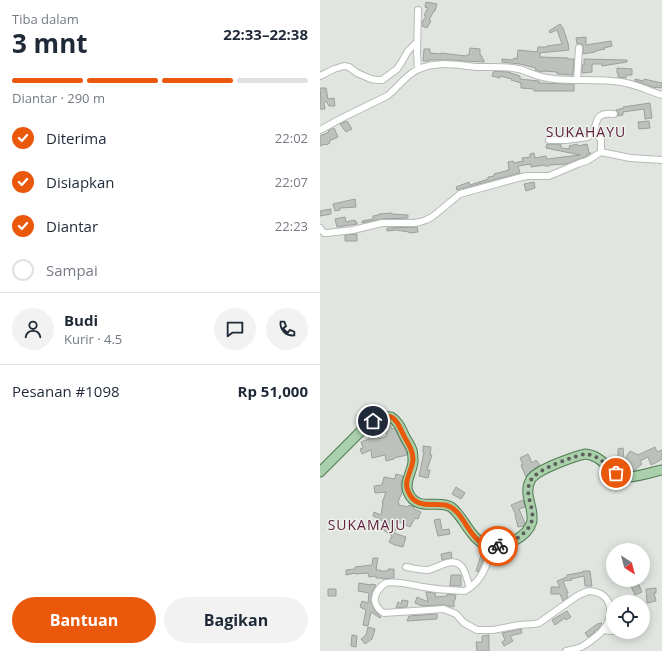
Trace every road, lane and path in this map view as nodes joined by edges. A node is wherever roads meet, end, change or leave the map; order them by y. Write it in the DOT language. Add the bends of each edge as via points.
graph roads {
  1 [pos="418,10"];
  2 [pos="417,42"];
  3 [pos="579,48"];
  4 [pos="418,69"];
  5 [pos="320,76"];
  6 [pos="577,80"];
  7 [pos="661,93"];
  8 [pos="614,114"];
  9 [pos="320,130"];
  10 [pos="594,131"];
  11 [pos="549,140"];
  12 [pos="602,152"];
  13 [pos="662,160"];
  14 [pos="320,228"];
  15 [pos="662,470"];
  16 [pos="320,472"];
  17 [pos="493,547"];
  18 [pos="406,567"];
  19 [pos="470,587"];
  20 [pos="603,630"];
  21 [pos="606,630"];
  22 [pos="566,651"];
  1 -- 2 [label="street"];
  2 -- 4 [label="street"];
  2 -- 5 [label="street" via="397,69 382,80 371,80 344,66"];
  3 -- 6 [label="street"];
  4 -- 6 [label="street" via="442,64 498,66 540,76"];
  4 -- 9 [label="street" via="387,96"];
  6 -- 7 [label="street" via="623,82"];
  8 -- 10 [label="street" via="601,115"];
  10 -- 11 [label="street" via="588,138"];
  10 -- 12 [label="street" via="601,140"];
  12 -- 13 [label="street" via="630,158"];
  12 -- 14 [label="street" via="587,161 549,176 527,176 460,194 432,217 414,224 382,224 327,233"];
  15 -- 17 [label="main road" via="624,476 590,454 548,467 534,476 529,484 528,496 533,516 527,530 510,543"];
  16 -- 17 [label="main road" via="368,424 382,417 392,417 399,424 412,452 413,464 407,481 410,496 418,503 452,508 477,539"];
  17 -- 19 [label="street" via="483,573"];
  18 -- 19 [label="street" via="428,570 449,562 456,563 462,568"];
  19 -- 20 [label="street" via="464,590 387,583 378,591 375,602 384,613 444,609 456,614 464,623 477,630 493,630 539,623 577,596 592,591 598,592 609,602 610,616"];
  20 -- 21 [label="street"];
  20 -- 22 [label="street" via="582,647"];
}
